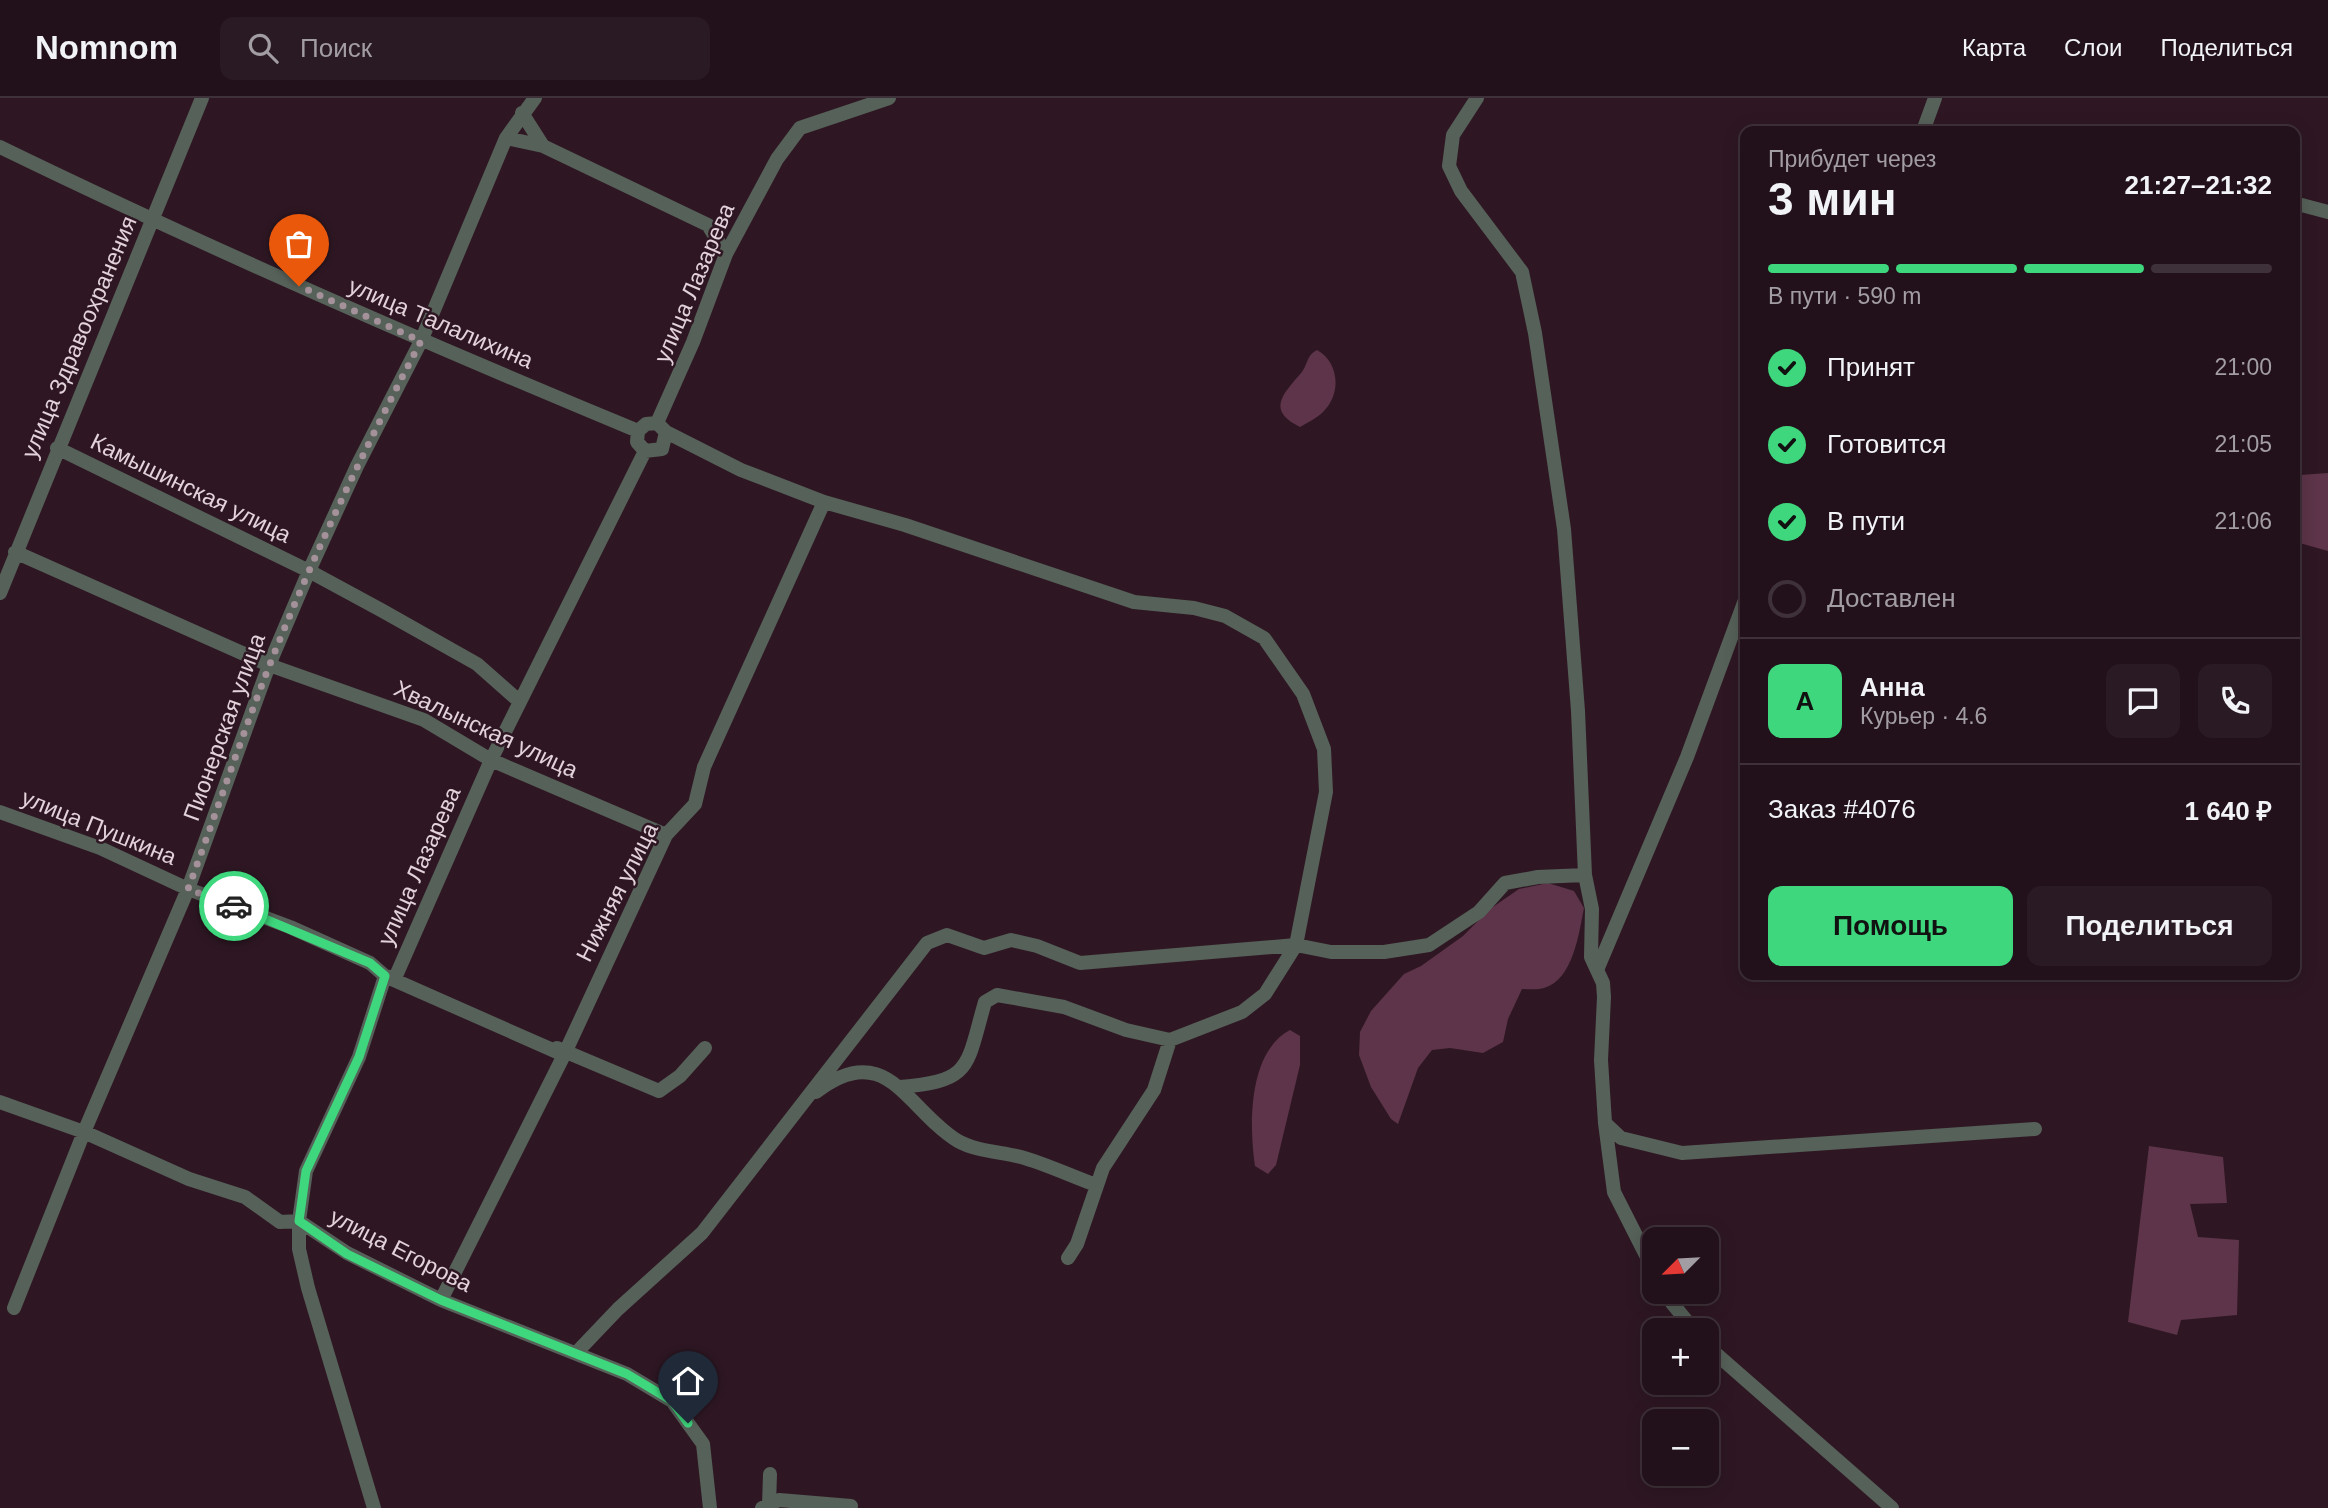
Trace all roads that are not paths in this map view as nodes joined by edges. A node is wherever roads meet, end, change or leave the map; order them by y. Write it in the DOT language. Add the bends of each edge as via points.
graph roads {
  1 [pos="202,98"];
  2 [pos="535,98"];
  3 [pos="889,98"];
  4 [pos="1477,98"];
  5 [pos="1935,98"];
  6 [pos="523,113"];
  7 [pos="1925,126"];
  8 [pos="506,138"];
  9 [pos="0,146"];
  10 [pos="543,146"];
  11 [pos="2300,205"];
  12 [pos="2328,212"];
  13 [pos="153,221"];
  14 [pos="726,254"];
  15 [pos="421,341"];
  16 [pos="661,428"];
  17 [pos="638,431"];
  18 [pos="57,448"];
  19 [pos="645,451"];
  20 [pos="824,502"];
  21 [pos="15,552"];
  22 [pos="309,571"];
  23 [pos="0,593"];
  24 [pos="1740,614"];
  25 [pos="270,665"];
  26 [pos="520,701"];
  27 [pos="491,760"];
  28 [pos="0,812"];
  29 [pos="666,835"];
  30 [pos="1585,875"];
  31 [pos="188,889"];
  32 [pos="1296,946"];
  33 [pos="1597,970"];
  34 [pos="390,977"];
  35 [pos="1170,1041"];
  36 [pos="705,1048"];
  37 [pos="563,1053"];
  38 [pos="900,1087"];
  39 [pos="0,1102"];
  40 [pos="797,1107"];
  41 [pos="1605,1123"];
  42 [pos="2035,1129"];
  43 [pos="84,1132"];
  44 [pos="1096,1185"];
  45 [pos="299,1221"];
  46 [pos="1642,1248"];
  47 [pos="1068,1258"];
  48 [pos="441,1300"];
  49 [pos="1673,1304"];
  50 [pos="14,1308"];
  51 [pos="1684,1318"];
  52 [pos="577,1352"];
  53 [pos="1719,1356"];
  54 [pos="770,1474"];
  55 [pos="766,1506"];
  56 [pos="851,1506"];
  57 [pos="374,1508"];
  58 [pos="710,1508"];
  59 [pos="1892,1508"];
  1 -- 13 [label="street, улица Здравоохранения"];
  2 -- 6 [label="street, Пионерская улица"];
  3 -- 14 [label="street, улица Лазарева" via="800,128 776,159"];
  4 -- 30 [label="street" via="1453,135 1449,166 1461,191 1522,272 1535,333 1564,529"];
  5 -- 7 [label="street"];
  6 -- 8 [label="street, Пионерская улица"];
  6 -- 10 [label="street"];
  8 -- 10 [label="street"];
  8 -- 15 [label="street, Пионерская улица"];
  9 -- 13 [label="street, улица Талалихина"];
  10 -- 14 [label="street" via="708,225"];
  11 -- 12 [label="street"];
  13 -- 15 [label="street, улица Талалихина"];
  13 -- 18 [label="street, улица Здравоохранения"];
  14 -- 16 [label="street, улица Лазарева"];
  15 -- 17 [label="street, улица Талалихина"];
  15 -- 22 [label="street, Пионерская улица"];
  16 -- 17 [label="street" via="646,424"];
  16 -- 19 [label="street" via="662,449"];
  16 -- 20 [label="street" via="741,470"];
  17 -- 19 [label="street" via="637,442"];
  18 -- 21 [label="street, улица Здравоохранения"];
  18 -- 22 [label="street, Камышинская улица"];
  19 -- 26 [label="street, улица Лазарева"];
  20 -- 29 [label="street, Нижняя улица" via="704,767 695,804"];
  20 -- 32 [label="street" via="905,524 1134,602 1225,616 1264,638 1303,694 1324,749 1326,792"];
  21 -- 23 [label="street, улица Здравоохранения"];
  21 -- 25 [label="street, Хвалынская улица"];
  22 -- 25 [label="street, Пионерская улица"];
  22 -- 26 [label="street, Камышинская улица" via="477,664"];
  24 -- 33 [label="street" via="1688,757"];
  25 -- 27 [label="street, Хвалынская улица" via="424,720"];
  25 -- 31 [label="street, Пионерская улица"];
  26 -- 27 [label="street, улица Лазарева"];
  27 -- 29 [label="street, Хвалынская улица"];
  27 -- 34 [label="street, улица Лазарева"];
  28 -- 31 [label="street, улица Пушкина" via="100,848"];
  29 -- 37 [label="street, Нижняя улица"];
  30 -- 32 [label="street" via="1505,883 1479,912 1429,945 1384,952 1331,952"];
  30 -- 33 [label="street" via="1592,909 1591,957"];
  31 -- 34 [label="street, улица Пушкина" via="301,932"];
  31 -- 43 [label="street, Пионерская улица"];
  32 -- 35 [label="street" via="1265,994 1242,1012"];
  32 -- 40 [label="street" via="1080,963 1011,940 984,948 947,935 927,943"];
  33 -- 41 [label="street" via="1604,997"];
  34 -- 37 [label="street, улица Пушкина"];
  34 -- 45 [label="street, улица Лазарева" via="306,1171"];
  35 -- 38 [label="street" via="1064,1007 998,995 985,1002 970,1055 956,1076"];
  35 -- 44 [label="street" via="1154,1090"];
  36 -- 37 [label="street, улица Пушкина" via="659,1091"];
  37 -- 48 [label="street, Нижняя улица"];
  38 -- 40 [label="street" via="871,1072 852,1073 831,1081"];
  38 -- 44 [label="street" via="959,1141"];
  39 -- 43 [label="street, улица Егорова"];
  40 -- 52 [label="street" via="702,1234"];
  41 -- 42 [label="street" via="1621,1138 1682,1153"];
  41 -- 46 [label="street" via="1614,1192"];
  43 -- 45 [label="street, улица Егорова" via="189,1179 245,1197 280,1222"];
  43 -- 50 [label="street, Пионерская улица"];
  44 -- 47 [label="street"];
  45 -- 48 [label="street, улица Егорова" via="347,1254"];
  45 -- 57 [label="street, улица Лазарева" via="299,1249 308,1288"];
  48 -- 52 [label="street, улица Егорова"];
  49 -- 51 [label="street"];
  52 -- 58 [label="street, улица Егорова" via="672,1401 703,1444"];
  53 -- 59 [label="street"];
  54 -- 55 [label="street"];
  55 -- 56 [label="street" via="779,1500"];
}
